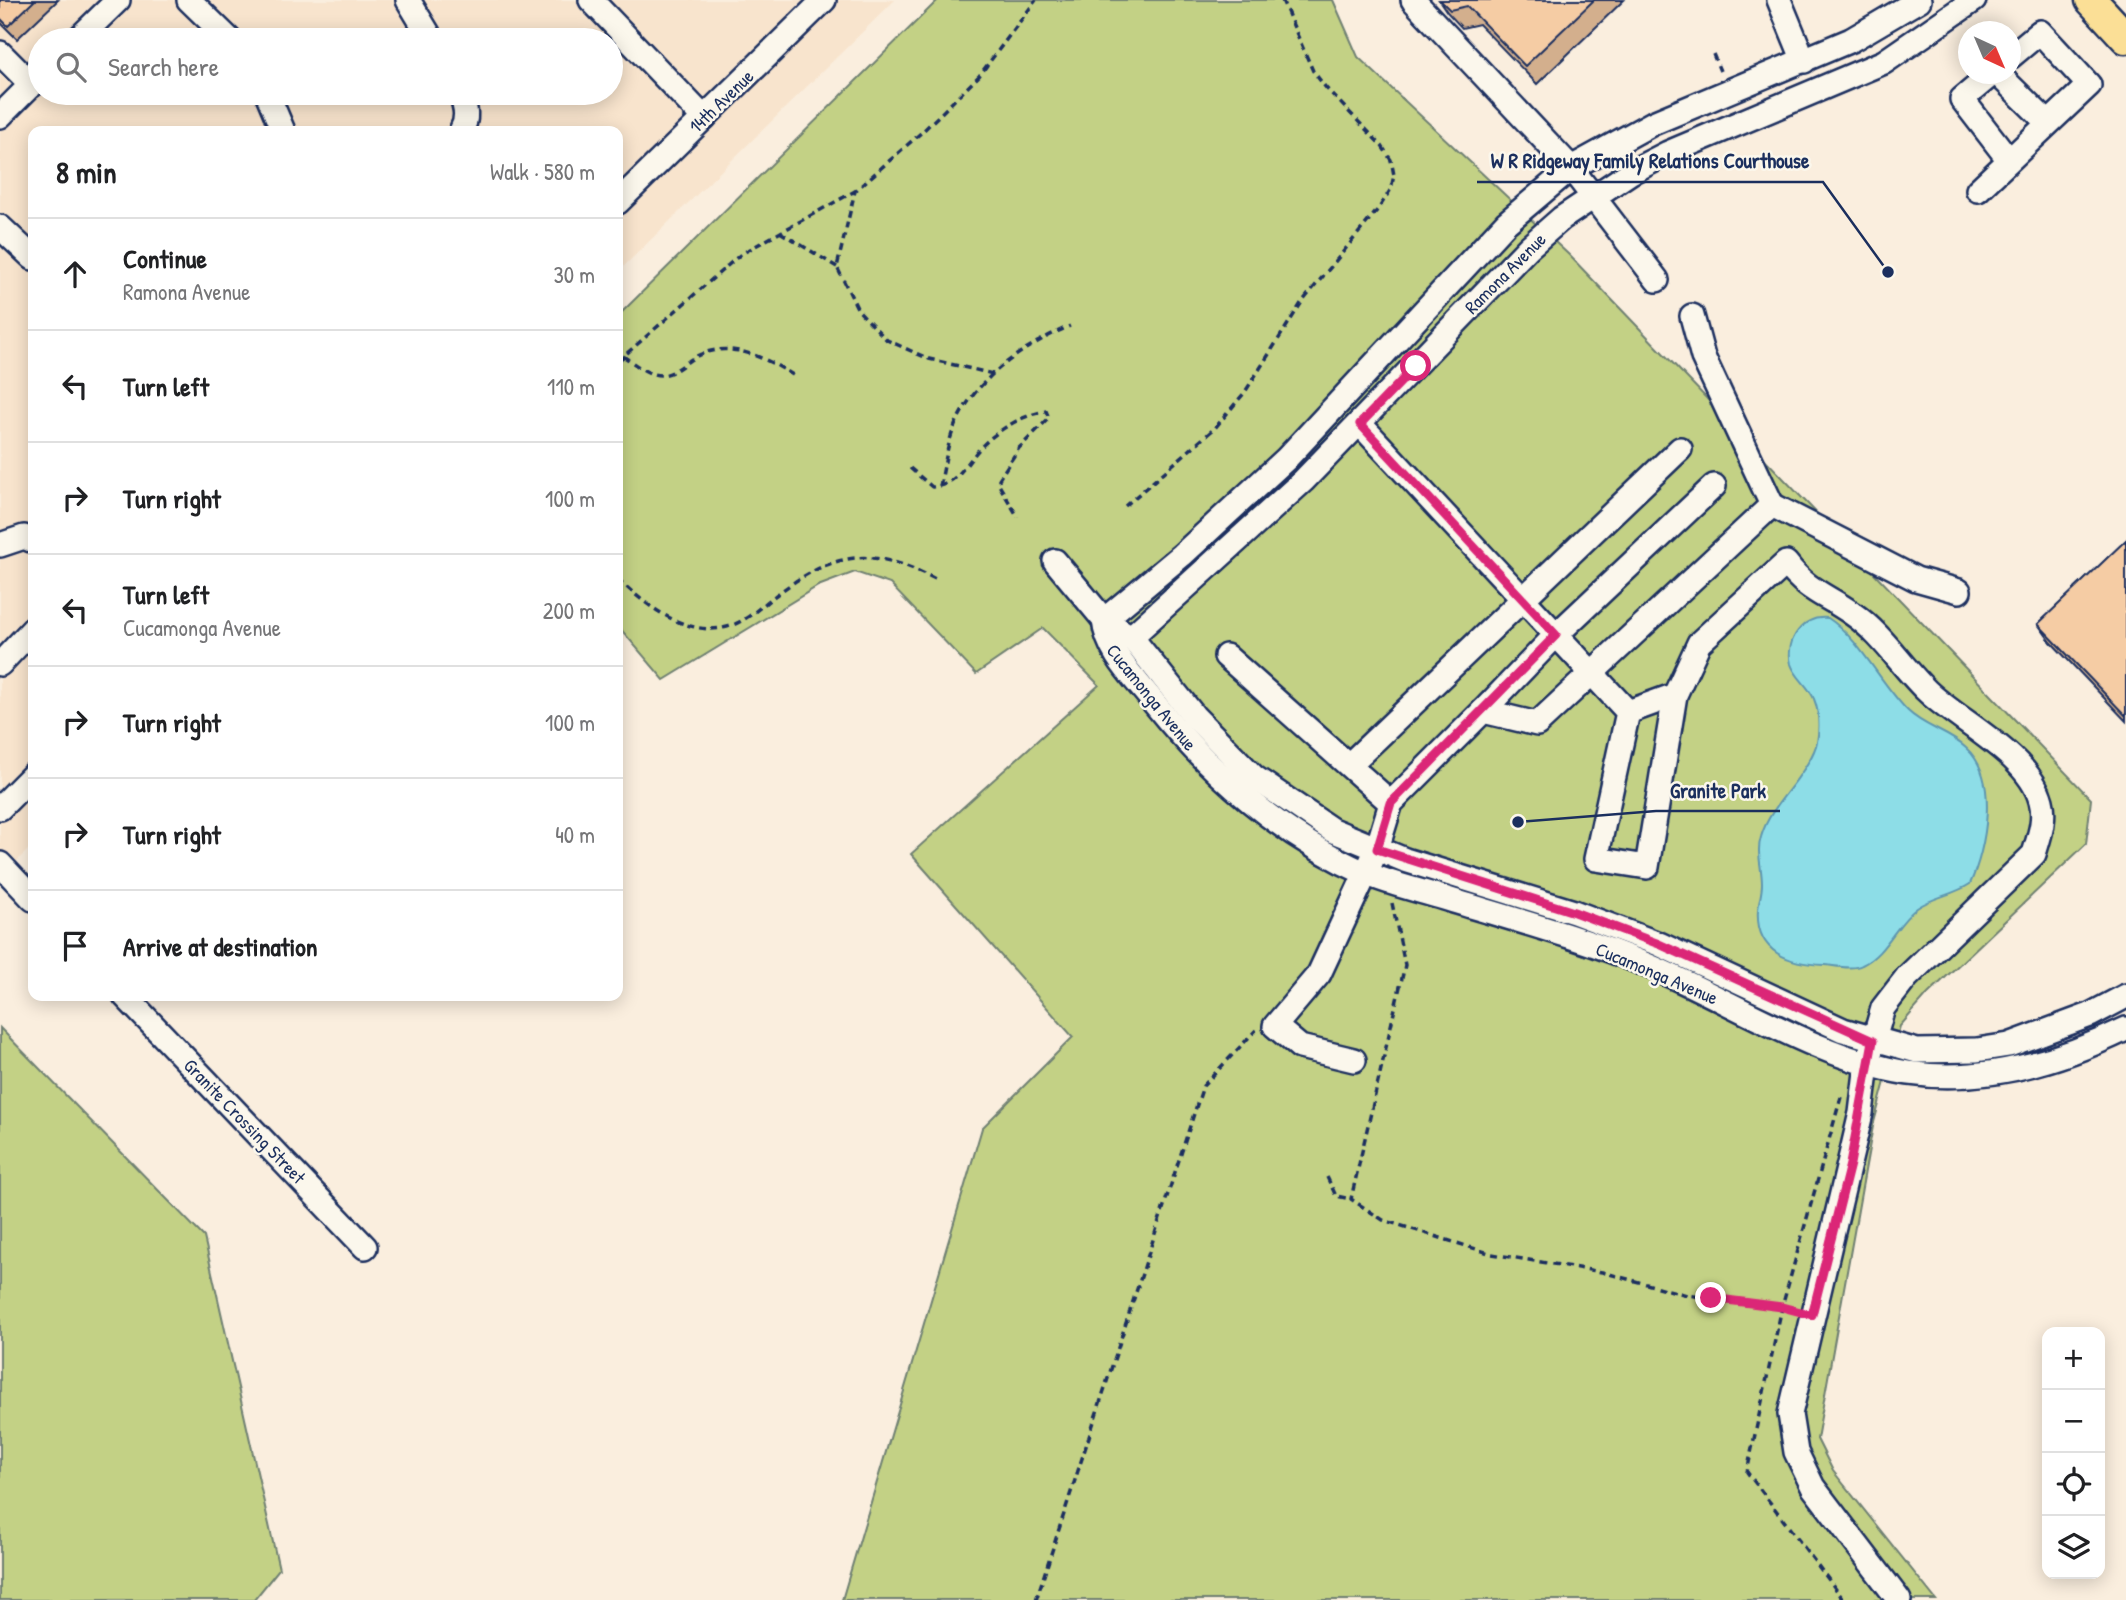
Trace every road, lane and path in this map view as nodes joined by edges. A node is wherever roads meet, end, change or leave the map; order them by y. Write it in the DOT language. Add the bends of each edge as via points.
graph roads {
  1 [pos="118,0"];
  2 [pos="189,0"];
  3 [pos="408,0"];
  4 [pos="591,0"];
  5 [pos="824,0"];
  6 [pos="1035,0"];
  7 [pos="1283,0"];
  8 [pos="1413,0"];
  9 [pos="1779,0"];
  10 [pos="1919,0"];
  11 [pos="1973,0"];
  12 [pos="2091,0"];
  13 [pos="89,28"];
  14 [pos="218,28"];
  15 [pos="425,28"];
  16 [pos="618,28"];
  17 [pos="623,33"];
  18 [pos="2126,37"];
  19 [pos="2021,48"];
  20 [pos="0,53"];
  21 [pos="1713,54"];
  22 [pos="1804,61"];
  23 [pos="1720,71"];
  24 [pos="28,74"];
  25 [pos="1980,84"];
  26 [pos="2008,84"];
  27 [pos="28,88"];
  28 [pos="272,105"];
  29 [pos="465,105"];
  30 [pos="0,116"];
  31 [pos="704,118"];
  32 [pos="2048,123"];
  33 [pos="281,126"];
  34 [pos="465,126"];
  35 [pos="2010,160"];
  36 [pos="1571,168"];
  37 [pos="1978,190"];
  38 [pos="855,191"];
  39 [pos="1592,196"];
  40 [pos="623,197"];
  41 [pos="0,227"];
  42 [pos="780,232"];
  43 [pos="28,253"];
  44 [pos="837,267"];
  45 [pos="1657,280"];
  46 [pos="1692,316"];
  47 [pos="1070,326"];
  48 [pos="623,356"];
  49 [pos="993,374"];
  50 [pos="793,375"];
  51 [pos="1360,424"];
  52 [pos="1680,449"];
  53 [pos="910,468"];
  54 [pos="1714,485"];
  55 [pos="940,486"];
  56 [pos="1772,505"];
  57 [pos="1125,506"];
  58 [pos="1018,517"];
  59 [pos="28,539"];
  60 [pos="0,545"];
  61 [pos="1055,561"];
  62 [pos="939,581"];
  63 [pos="623,584"];
  64 [pos="1959,592"];
  65 [pos="1521,598"];
  66 [pos="1105,630"];
  67 [pos="28,634"];
  68 [pos="1556,635"];
  69 [pos="1130,637"];
  70 [pos="1226,656"];
  71 [pos="0,663"];
  72 [pos="1592,674"];
  73 [pos="1675,695"];
  74 [pos="1483,712"];
  75 [pos="1628,712"];
  76 [pos="1349,765"];
  77 [pos="28,780"];
  78 [pos="1391,803"];
  79 [pos="0,808"];
  80 [pos="1377,849"];
  81 [pos="0,864"];
  82 [pos="1365,873"];
  83 [pos="28,894"];
  84 [pos="1391,901"];
  85 [pos="2126,996"];
  86 [pos="130,1001"];
  87 [pos="2126,1030"];
  88 [pos="1873,1041"];
  89 [pos="1354,1060"];
  90 [pos="1867,1064"];
  91 [pos="1203,1086"];
  92 [pos="1327,1177"];
  93 [pos="1351,1199"];
  94 [pos="365,1247"];
  95 [pos="1812,1315"];
  96 [pos="1036,1600"];
  97 [pos="1899,1600"];
  1 -- 13 [label="street"];
  2 -- 14 [label="street"];
  3 -- 15 [label="street"];
  4 -- 16 [label="street"];
  5 -- 31 [label="street, 14th Avenue"];
  6 -- 38 [label="path" via="979,76"];
  7 -- 57 [label="path" via="1313,71 1391,160 1391,189 1302,302 1245,393 1215,428"];
  8 -- 36 [label="street"];
  9 -- 22 [label="street"];
  10 -- 22 [label="street, Ramona Avenue"];
  11 -- 39 [label="street, Ramona Avenue" via="1884,62 1668,153"];
  12 -- 18 [label="main road"];
  17 -- 31 [label="street"];
  19 -- 32 [label="street" via="2040,32 2089,85"];
  20 -- 24 [label="street"];
  21 -- 23 [label="path"];
  22 -- 36 [label="street, Ramona Avenue" via="1653,123"];
  25 -- 35 [label="street" via="1962,99"];
  26 -- 32 [label="street"];
  27 -- 30 [label="street"];
  28 -- 33 [label="street"];
  29 -- 34 [label="street"];
  31 -- 40 [label="street, 14th Avenue"];
  32 -- 35 [label="street"];
  35 -- 37 [label="street"];
  36 -- 39 [label="street"];
  36 -- 66 [label="street, Ramona Avenue" via="1506,223 1286,459"];
  38 -- 42 [label="path"];
  38 -- 44 [label="path"];
  39 -- 45 [label="street"];
  39 -- 51 [label="street, Ramona Avenue" via="1529,247"];
  41 -- 43 [label="street"];
  42 -- 44 [label="path"];
  42 -- 48 [label="path" via="741,254"];
  44 -- 49 [label="path" via="858,310 887,340 929,359"];
  46 -- 56 [label="street" via="1703,357"];
  47 -- 49 [label="path" via="1033,343"];
  48 -- 50 [label="path" via="651,374 662,375 709,351 732,350 752,354"];
  49 -- 55 [label="path" via="968,403 954,429"];
  51 -- 65 [label="street"];
  51 -- 69 [label="street, Ramona Avenue" via="1257,525"];
  52 -- 65 [label="street"];
  53 -- 55 [label="path" via="927,484"];
  54 -- 68 [label="street"];
  55 -- 58 [label="path" via="954,481 996,433 1046,411 1049,418 1019,448 999,479"];
  56 -- 64 [label="street" via="1916,579"];
  56 -- 72 [label="street"];
  59 -- 60 [label="street"];
  61 -- 66 [label="street"];
  62 -- 63 [label="path" via="904,562 849,559 800,577 741,622 709,629 661,613"];
  65 -- 68 [label="street"];
  65 -- 76 [label="street"];
  66 -- 69 [label="street, Cucamonga Avenue"];
  66 -- 82 [label="street, Cucamonga Avenue" via="1176,730 1207,764 1280,822"];
  67 -- 71 [label="street"];
  68 -- 72 [label="street"];
  68 -- 74 [label="street"];
  69 -- 80 [label="street, Cucamonga Avenue" via="1194,716 1254,778 1332,830"];
  70 -- 76 [label="street"];
  72 -- 74 [label="street" via="1537,724"];
  72 -- 75 [label="street"];
  73 -- 75 [label="street"];
  73 -- 75 [label="street" via="1647,867 1596,859"];
  73 -- 88 [label="street" via="1699,643 1786,563 1801,584 1855,615 1927,691 1997,744 2030,780 2041,801 2043,826 2034,854 1907,977 1884,1008"];
  74 -- 78 [label="street"];
  76 -- 78 [label="street"];
  77 -- 79 [label="street"];
  78 -- 80 [label="street"];
  80 -- 82 [label="street"];
  80 -- 88 [label="street, Cucamonga Avenue" via="1659,944"];
  81 -- 83 [label="street"];
  82 -- 89 [label="street" via="1319,974 1275,1026 1300,1047"];
  82 -- 90 [label="street, Cucamonga Avenue" via="1646,964"];
  84 -- 93 [label="path" via="1405,965"];
  85 -- 88 [label="street, Cucamonga Avenue" via="2009,1045 1917,1051"];
  86 -- 94 [label="street, Granite Crossing Street"];
  87 -- 90 [label="street, Cucamonga Avenue" via="2052,1059 1982,1073 1910,1073"];
  88 -- 90 [label="street"];
  90 -- 95 [label="street" via="1861,1113"];
  91 -- 96 [label="path"];
  92 -- 93 [label="path" via="1336,1196"];
  93 -- 95 [label="path" via="1383,1220 1492,1254 1602,1272 1687,1295"];
  95 -- 97 [label="street" via="1790,1414 1796,1452 1813,1487"];
}
